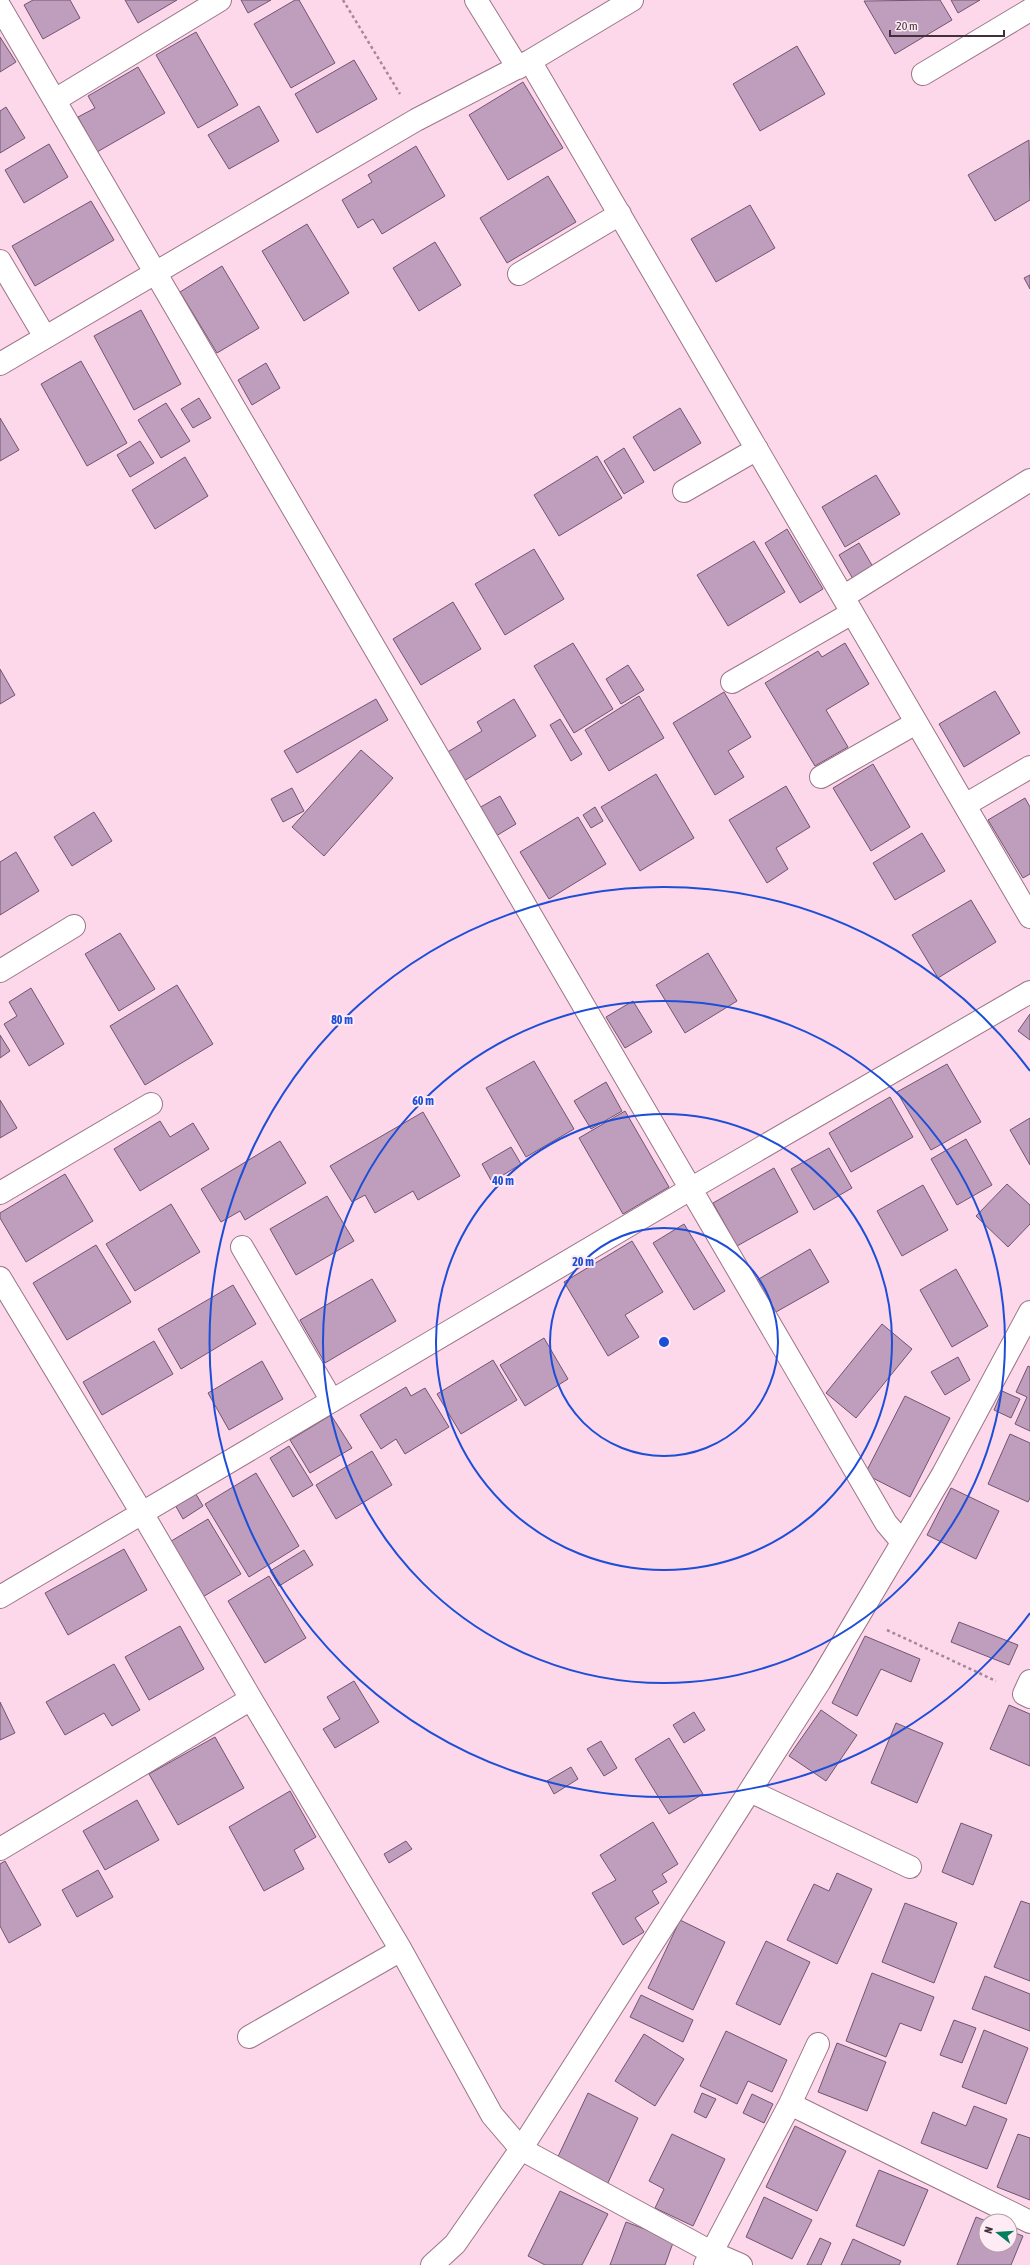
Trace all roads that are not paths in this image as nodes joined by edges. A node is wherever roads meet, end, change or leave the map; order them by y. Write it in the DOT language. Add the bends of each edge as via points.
graph roads {
  1 [pos="220,0"];
  2 [pos="476,0"];
  3 [pos="632,0"];
  4 [pos="0,7"];
  5 [pos="1030,10"];
  6 [pos="524,65"];
  7 [pos="923,74"];
  8 [pos="55,100"];
  9 [pos="620,214"];
  10 [pos="0,261"];
  11 [pos="156,272"];
  12 [pos="519,274"];
  13 [pos="45,338"];
  14 [pos="0,364"];
  15 [pos="757,449"];
  16 [pos="1030,480"];
  17 [pos="684,490"];
  18 [pos="847,605"];
  19 [pos="732,682"];
  20 [pos="916,723"];
  21 [pos="1030,767"];
  22 [pos="821,777"];
  23 [pos="964,805"];
  24 [pos="1024,895"];
  25 [pos="1030,917"];
  26 [pos="74,926"];
  27 [pos="0,971"];
  28 [pos="1030,992"];
  29 [pos="150,1104"];
  30 [pos="692,1188"];
  31 [pos="0,1193"];
  32 [pos="242,1247"];
  33 [pos="0,1278"];
  34 [pos="1030,1312"];
  35 [pos="332,1401"];
  36 [pos="142,1513"];
  37 [pos="902,1542"];
  38 [pos="0,1597"];
  39 [pos="251,1699"];
  40 [pos="750,1791"];
  41 [pos="0,1849"];
  42 [pos="910,1867"];
  43 [pos="401,1950"];
  44 [pos="249,2037"];
  45 [pos="818,2044"];
  46 [pos="790,2104"];
  47 [pos="521,2149"];
  48 [pos="1030,2222"];
  49 [pos="708,2258"];
  50 [pos="432,2265"];
  51 [pos="741,2265"];
  1 -- 8 [label="street"];
  2 -- 6 [label="street"];
  3 -- 6 [label="street"];
  4 -- 8 [label="street"];
  5 -- 7 [label="street"];
  6 -- 9 [label="street"];
  6 -- 11 [label="street" via="416,120"];
  8 -- 11 [label="street"];
  9 -- 12 [label="street"];
  9 -- 15 [label="street"];
  10 -- 13 [label="street"];
  11 -- 13 [label="street"];
  11 -- 30 [label="street"];
  13 -- 14 [label="street"];
  15 -- 17 [label="street"];
  15 -- 18 [label="street"];
  16 -- 18 [label="street"];
  18 -- 19 [label="street"];
  18 -- 20 [label="street"];
  20 -- 22 [label="street"];
  20 -- 23 [label="street"];
  21 -- 23 [label="street"];
  23 -- 24 [label="street"];
  24 -- 25 [label="street"];
  26 -- 27 [label="street"];
  28 -- 30 [label="street"];
  29 -- 31 [label="street"];
  30 -- 35 [label="street"];
  30 -- 37 [label="street" via="886,1523"];
  32 -- 35 [label="street"];
  33 -- 36 [label="street"];
  34 -- 37 [label="street" via="943,1474"];
  35 -- 36 [label="street"];
  36 -- 38 [label="street"];
  36 -- 39 [label="street"];
  37 -- 40 [label="street"];
  39 -- 41 [label="street"];
  39 -- 43 [label="street"];
  40 -- 42 [label="street"];
  40 -- 47 [label="street"];
  43 -- 44 [label="street"];
  43 -- 47 [label="street" via="492,2115"];
  45 -- 46 [label="street"];
  46 -- 48 [label="street"];
  46 -- 49 [label="street"];
  47 -- 49 [label="street"];
  47 -- 50 [label="street" via="455,2244"];
  49 -- 51 [label="street"];
}
